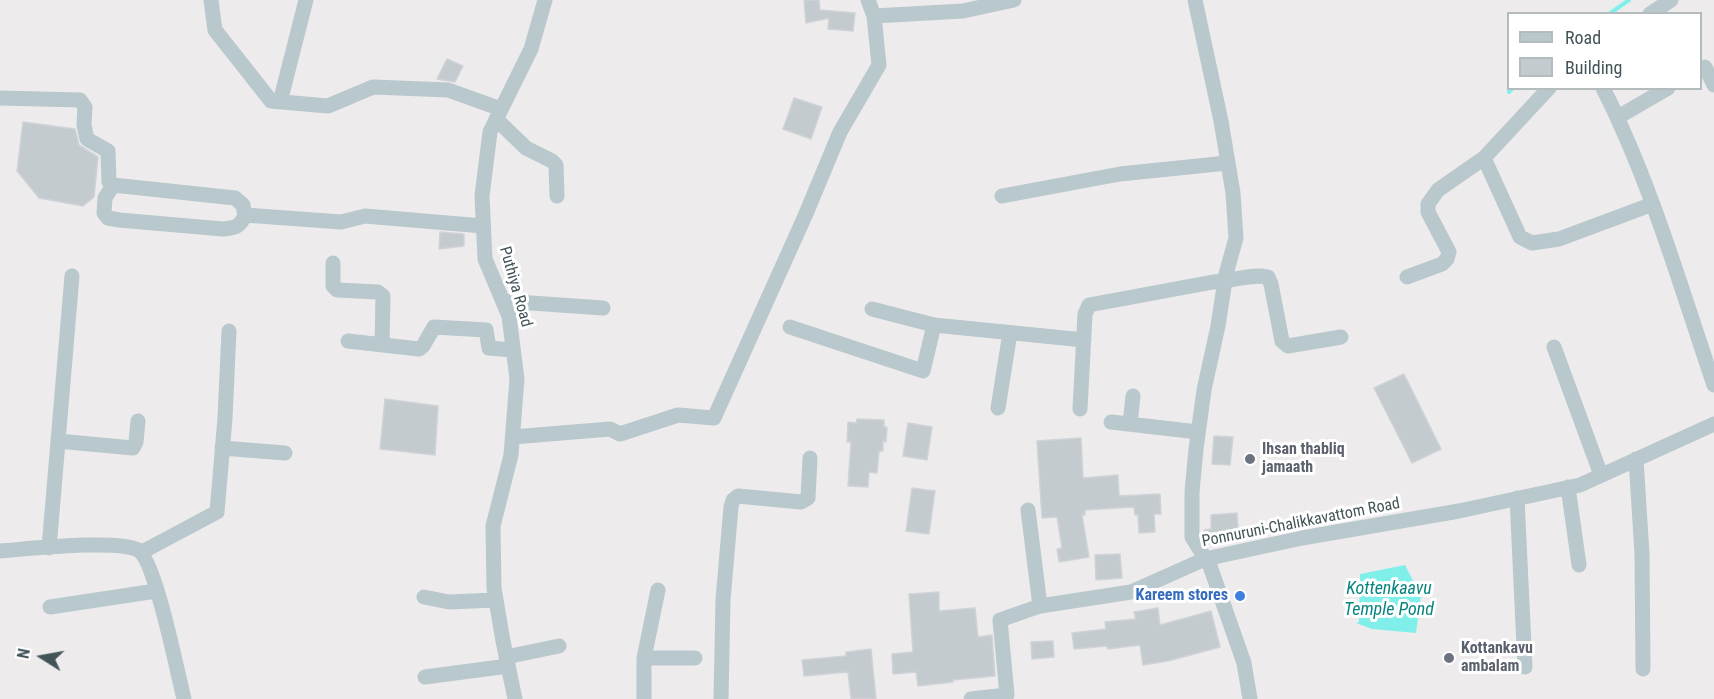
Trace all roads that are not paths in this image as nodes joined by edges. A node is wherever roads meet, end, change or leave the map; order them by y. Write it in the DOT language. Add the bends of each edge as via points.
graph roads {
  1 [pos="211,0"];
  2 [pos="306,0"];
  3 [pos="545,0"];
  4 [pos="868,0"];
  5 [pos="1014,0"];
  6 [pos="1195,0"];
  7 [pos="1671,0"];
  8 [pos="1653,12"];
  9 [pos="874,16"];
  10 [pos="1706,66"];
  11 [pos="1714,85"];
  12 [pos="1547,90"];
  13 [pos="1604,90"];
  14 [pos="1664,90"];
  15 [pos="0,98"];
  16 [pos="280,102"];
  17 [pos="499,114"];
  18 [pos="1617,117"];
  19 [pos="1484,158"];
  20 [pos="1227,163"];
  21 [pos="113,185"];
  22 [pos="557,196"];
  23 [pos="1002,196"];
  24 [pos="1653,204"];
  25 [pos="245,215"];
  26 [pos="483,226"];
  27 [pos="333,263"];
  28 [pos="72,276"];
  29 [pos="1407,277"];
  30 [pos="1225,282"];
  31 [pos="502,301"];
  32 [pos="603,308"];
  33 [pos="872,309"];
  34 [pos="934,325"];
  35 [pos="790,327"];
  36 [pos="230,331"];
  37 [pos="1010,333"];
  38 [pos="1341,337"];
  39 [pos="1084,340"];
  40 [pos="348,341"];
  41 [pos="382,345"];
  42 [pos="1554,347"];
  43 [pos="513,350"];
  44 [pos="1714,386"];
  45 [pos="1133,396"];
  46 [pos="998,408"];
  47 [pos="1080,409"];
  48 [pos="138,421"];
  49 [pos="1111,422"];
  50 [pos="1130,424"];
  51 [pos="1714,424"];
  52 [pos="1198,432"];
  53 [pos="513,437"];
  54 [pos="58,441"];
  55 [pos="222,448"];
  56 [pos="285,453"];
  57 [pos="810,458"];
  58 [pos="1636,459"];
  59 [pos="1601,475"];
  60 [pos="1568,487"];
  61 [pos="1517,498"];
  62 [pos="1028,510"];
  63 [pos="49,548"];
  64 [pos="0,551"];
  65 [pos="142,552"];
  66 [pos="1205,559"];
  67 [pos="1579,565"];
  68 [pos="658,590"];
  69 [pos="156,591"];
  70 [pos="424,597"];
  71 [pos="496,600"];
  72 [pos="1040,606"];
  73 [pos="50,608"];
  74 [pos="560,646"];
  75 [pos="644,658"];
  76 [pos="695,658"];
  77 [pos="507,661"];
  78 [pos="1525,667"];
  79 [pos="1643,669"];
  80 [pos="425,677"];
  81 [pos="184,699"];
  82 [pos="515,699"];
  83 [pos="644,699"];
  84 [pos="721,699"];
  85 [pos="971,699"];
  86 [pos="1250,699"];
  1 -- 16 [label="street" via="215,30 272,101"];
  2 -- 16 [label="street"];
  3 -- 17 [label="street, Puthiya Road" via="531,49"];
  4 -- 9 [label="street"];
  5 -- 9 [label="street" via="963,11"];
  6 -- 20 [label="street"];
  7 -- 8 [label="street"];
  9 -- 53 [label="street" via="879,65 840,132 714,418 678,415 620,434 610,429"];
  10 -- 11 [label="street"];
  12 -- 19 [label="street"];
  13 -- 18 [label="street"];
  14 -- 18 [label="street"];
  15 -- 21 [label="street" via="80,99 86,107 87,139 108,151 109,182"];
  16 -- 17 [label="street" via="328,106 373,87 448,90"];
  17 -- 22 [label="street" via="526,148 556,165"];
  17 -- 26 [label="street, Puthiya Road" via="490,132 482,196"];
  18 -- 24 [label="street"];
  19 -- 24 [label="street" via="1518,233 1532,243 1559,239"];
  19 -- 29 [label="street" via="1438,190 1428,204 1428,212 1449,252 1446,259"];
  20 -- 23 [label="street" via="1120,174"];
  20 -- 30 [label="street" via="1236,238"];
  21 -- 25 [label="street" via="236,198"];
  21 -- 25 [label="street" via="105,198 104,213 108,218 223,229 236,228"];
  24 -- 44 [label="street"];
  25 -- 26 [label="street" via="341,222 365,216"];
  26 -- 31 [label="street, Puthiya Road" via="485,259"];
  27 -- 41 [label="street" via="333,286 337,290 378,292 382,296"];
  28 -- 54 [label="street"];
  30 -- 38 [label="street" via="1268,277 1282,341 1288,346"];
  30 -- 39 [label="street" via="1089,306"];
  30 -- 52 [label="street"];
  31 -- 32 [label="street"];
  31 -- 43 [label="street, Puthiya Road" via="509,316"];
  33 -- 34 [label="street"];
  34 -- 35 [label="street" via="923,371"];
  34 -- 37 [label="street"];
  36 -- 55 [label="street"];
  37 -- 39 [label="street"];
  37 -- 46 [label="street"];
  39 -- 47 [label="street"];
  40 -- 41 [label="street"];
  41 -- 43 [label="street" via="419,349 434,327 486,330 489,348"];
  42 -- 59 [label="street"];
  43 -- 53 [label="street, Puthiya Road" via="517,379"];
  45 -- 50 [label="street"];
  48 -- 54 [label="street" via="133,448"];
  49 -- 50 [label="street"];
  50 -- 52 [label="street"];
  51 -- 58 [label="street, Ponnuruni-Chalikkavattom Road"];
  52 -- 66 [label="street" via="1192,537"];
  53 -- 71 [label="street, Puthiya Road" via="493,526"];
  54 -- 63 [label="street"];
  55 -- 56 [label="street"];
  55 -- 65 [label="street" via="217,512"];
  57 -- 84 [label="street" via="808,498 801,502 738,496 733,500 723,600"];
  58 -- 59 [label="street, Ponnuruni-Chalikkavattom Road"];
  58 -- 79 [label="street"];
  59 -- 60 [label="street, Ponnuruni-Chalikkavattom Road"];
  60 -- 61 [label="street, Ponnuruni-Chalikkavattom Road"];
  60 -- 67 [label="street"];
  61 -- 66 [label="street, Ponnuruni-Chalikkavattom Road"];
  61 -- 78 [label="street"];
  62 -- 72 [label="street"];
  63 -- 64 [label="street"];
  63 -- 65 [label="street" via="109,546"];
  65 -- 69 [label="street"];
  66 -- 72 [label="street, Ponnuruni-Chalikkavattom Road" via="1131,592"];
  66 -- 86 [label="street" via="1244,663"];
  68 -- 75 [label="street"];
  69 -- 73 [label="street"];
  69 -- 81 [label="street"];
  70 -- 71 [label="street" via="449,602"];
  71 -- 77 [label="street, Puthiya Road"];
  72 -- 85 [label="street, Ponnuruni-Chalikkavattom Road" via="1000,620 1007,695"];
  74 -- 77 [label="street"];
  75 -- 76 [label="street"];
  75 -- 83 [label="street"];
  77 -- 80 [label="street"];
  77 -- 82 [label="street, Puthiya Road"];
}
